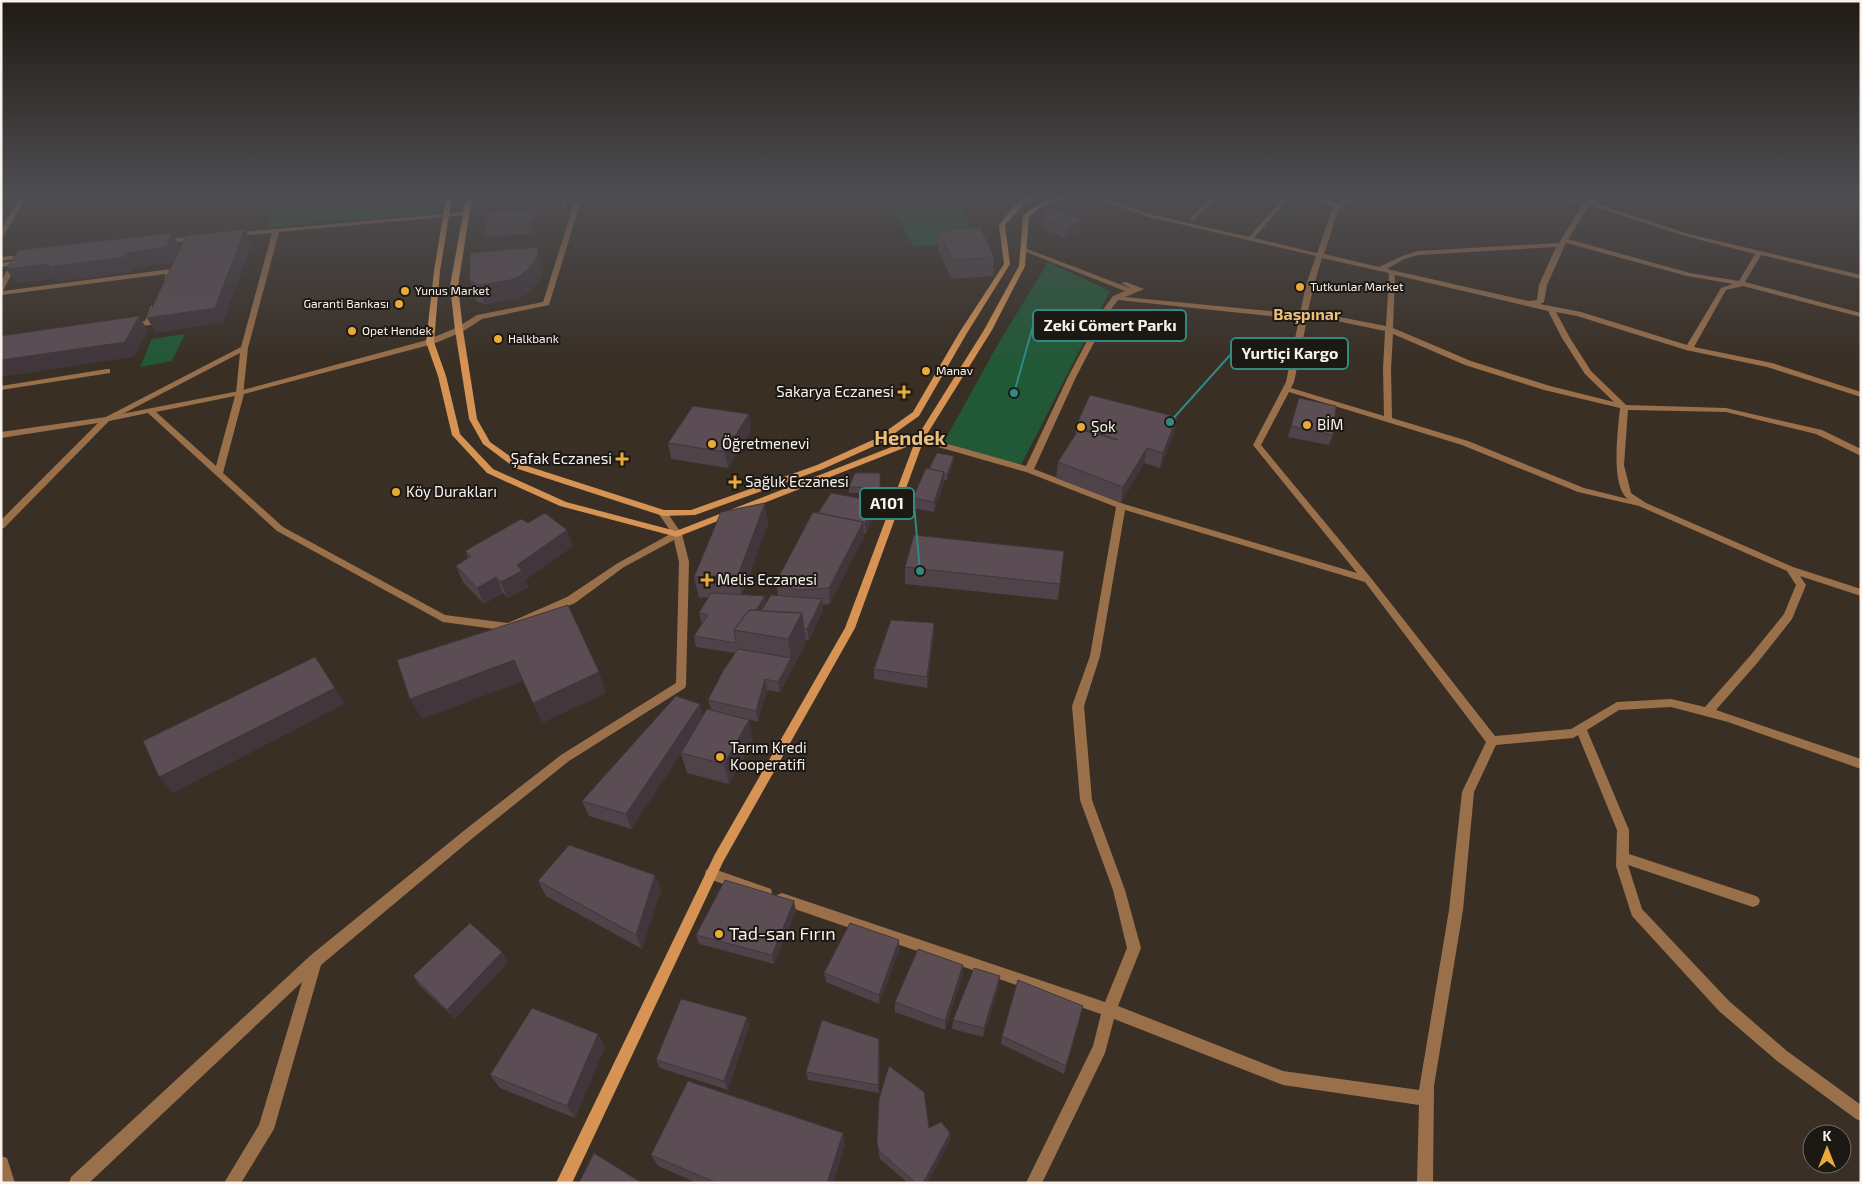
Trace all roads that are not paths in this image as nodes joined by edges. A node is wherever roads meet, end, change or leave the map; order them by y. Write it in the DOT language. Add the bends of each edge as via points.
graph roads {
  1 [pos="270,252"];
  2 [pos="440,252"];
  3 [pos="459,252"];
  4 [pos="562,252"];
  5 [pos="1005,252"];
  6 [pos="1023,252"];
  7 [pos="1038,252"];
  8 [pos="1310,252"];
  9 [pos="1428,252"];
  10 [pos="1559,252"];
  11 [pos="1599,252"];
  12 [pos="1759,253"];
  13 [pos="41,255"];
  14 [pos="1321,255"];
  15 [pos="1,259"];
  16 [pos="1,265"];
  17 [pos="1379,270"];
  18 [pos="1392,274"];
  19 [pos="1861,277"];
  20 [pos="1740,285"];
  21 [pos="163,288"];
  22 [pos="1,291"];
  23 [pos="159,297"];
  24 [pos="1116,298"];
  25 [pos="1530,303"];
  26 [pos="1551,309"];
  27 [pos="1304,314"];
  28 [pos="1861,315"];
  29 [pos="118,327"];
  30 [pos="1388,329"];
  31 [pos="458,330"];
  32 [pos="430,342"];
  33 [pos="244,348"];
  34 [pos="1689,348"];
  35 [pos="107,371"];
  36 [pos="1,388"];
  37 [pos="1286,389"];
  38 [pos="240,393"];
  39 [pos="1861,395"];
  40 [pos="1624,406"];
  41 [pos="150,410"];
  42 [pos="916,414"];
  43 [pos="106,419"];
  44 [pos="1388,420"];
  45 [pos="1,435"];
  46 [pos="920,439"];
  47 [pos="1861,452"];
  48 [pos="1029,470"];
  49 [pos="218,472"];
  50 [pos="1643,505"];
  51 [pos="1121,506"];
  52 [pos="663,513"];
  53 [pos="1,526"];
  54 [pos="677,534"];
  55 [pos="1790,569"];
  56 [pos="1368,580"];
  57 [pos="1861,593"];
  58 [pos="1708,712"];
  59 [pos="1581,728"];
  60 [pos="1492,741"];
  61 [pos="1861,764"];
  62 [pos="1622,857"];
  63 [pos="710,874"];
  64 [pos="1753,901"];
  65 [pos="316,960"];
  66 [pos="1108,1010"];
  67 [pos="1427,1098"];
  68 [pos="1861,1114"];
  69 [pos="1,1164"];
  70 [pos="7,1183"];
  71 [pos="77,1183"];
  72 [pos="232,1183"];
  73 [pos="564,1183"];
  74 [pos="1034,1183"];
  75 [pos="1425,1183"];
  1 -- 33 [label="street"];
  2 -- 32 [label="main road"];
  3 -- 31 [label="main road" via="454,286"];
  4 -- 31 [label="street" via="546,303 480,318"];
  5 -- 42 [label="main road" via="1007,264 962,333"];
  6 -- 46 [label="main road" via="1022,266 988,330"];
  7 -- 24 [label="street" via="1131,291"];
  8 -- 14 [label="street"];
  9 -- 17 [label="street" via="1402,258"];
  10 -- 25 [label="street" via="1543,285 1540,302"];
  11 -- 20 [label="street"];
  12 -- 19 [label="street"];
  12 -- 20 [label="street"];
  13 -- 15 [label="street"];
  14 -- 17 [label="street"];
  14 -- 27 [label="street"];
  16 -- 22 [label="street" via="14,264"];
  17 -- 18 [label="street"];
  18 -- 25 [label="street"];
  18 -- 30 [label="street"];
  20 -- 28 [label="street" via="1756,286"];
  20 -- 34 [label="street" via="1723,289"];
  21 -- 22 [label="street" via="171,271"];
  23 -- 29 [label="street" via="148,323"];
  24 -- 27 [label="street"];
  24 -- 48 [label="street" via="1072,377"];
  25 -- 26 [label="street"];
  26 -- 34 [label="street" via="1578,314"];
  26 -- 40 [label="street" via="1588,372"];
  27 -- 30 [label="street"];
  27 -- 37 [label="street"];
  30 -- 40 [label="street" via="1468,363 1546,388"];
  30 -- 44 [label="street"];
  31 -- 32 [label="street"];
  31 -- 52 [label="main road" via="473,419 487,444 518,466"];
  32 -- 38 [label="street"];
  32 -- 54 [label="main road" via="456,435 490,471 563,504"];
  33 -- 38 [label="street"];
  33 -- 43 [label="street"];
  34 -- 39 [label="street" via="1769,365"];
  35 -- 36 [label="street"];
  37 -- 44 [label="street"];
  37 -- 56 [label="street" via="1257,445"];
  38 -- 41 [label="street"];
  38 -- 49 [label="street"];
  40 -- 47 [label="street" via="1726,410 1819,432"];
  40 -- 50 [label="street" via="1620,465 1627,494"];
  41 -- 43 [label="street"];
  41 -- 49 [label="street"];
  42 -- 46 [label="main road"];
  42 -- 52 [label="main road" via="878,441 820,467 692,513"];
  43 -- 45 [label="street"];
  43 -- 53 [label="street"];
  44 -- 50 [label="street" via="1465,443 1581,490"];
  46 -- 48 [label="street"];
  46 -- 54 [label="main road"];
  46 -- 63 [label="main road" via="850,628"];
  48 -- 51 [label="street"];
  49 -- 54 [label="street" via="280,529 443,618 500,626 509,627 571,600 621,565"];
  50 -- 55 [label="street"];
  51 -- 56 [label="street"];
  51 -- 66 [label="street" via="1094,656 1078,706 1086,800 1119,890 1134,948"];
  52 -- 54 [label="street"];
  54 -- 65 [label="street" via="684,562 682,685 565,758"];
  55 -- 57 [label="street"];
  55 -- 58 [label="street" via="1801,585 1788,616"];
  56 -- 60 [label="street"];
  58 -- 59 [label="street" via="1671,703 1617,706"];
  58 -- 61 [label="street"];
  59 -- 60 [label="street" via="1573,733"];
  59 -- 62 [label="street" via="1623,830"];
  60 -- 67 [label="street" via="1468,792 1456,910"];
  62 -- 64 [label="street"];
  62 -- 68 [label="street" via="1637,912 1724,1006 1782,1056"];
  63 -- 66 [label="street"];
  63 -- 73 [label="main road"];
  65 -- 71 [label="street"];
  65 -- 72 [label="street" via="266,1130"];
  66 -- 67 [label="street" via="1283,1078"];
  66 -- 74 [label="street" via="1100,1048"];
  67 -- 75 [label="street"];
  69 -- 70 [label="street"];
}
